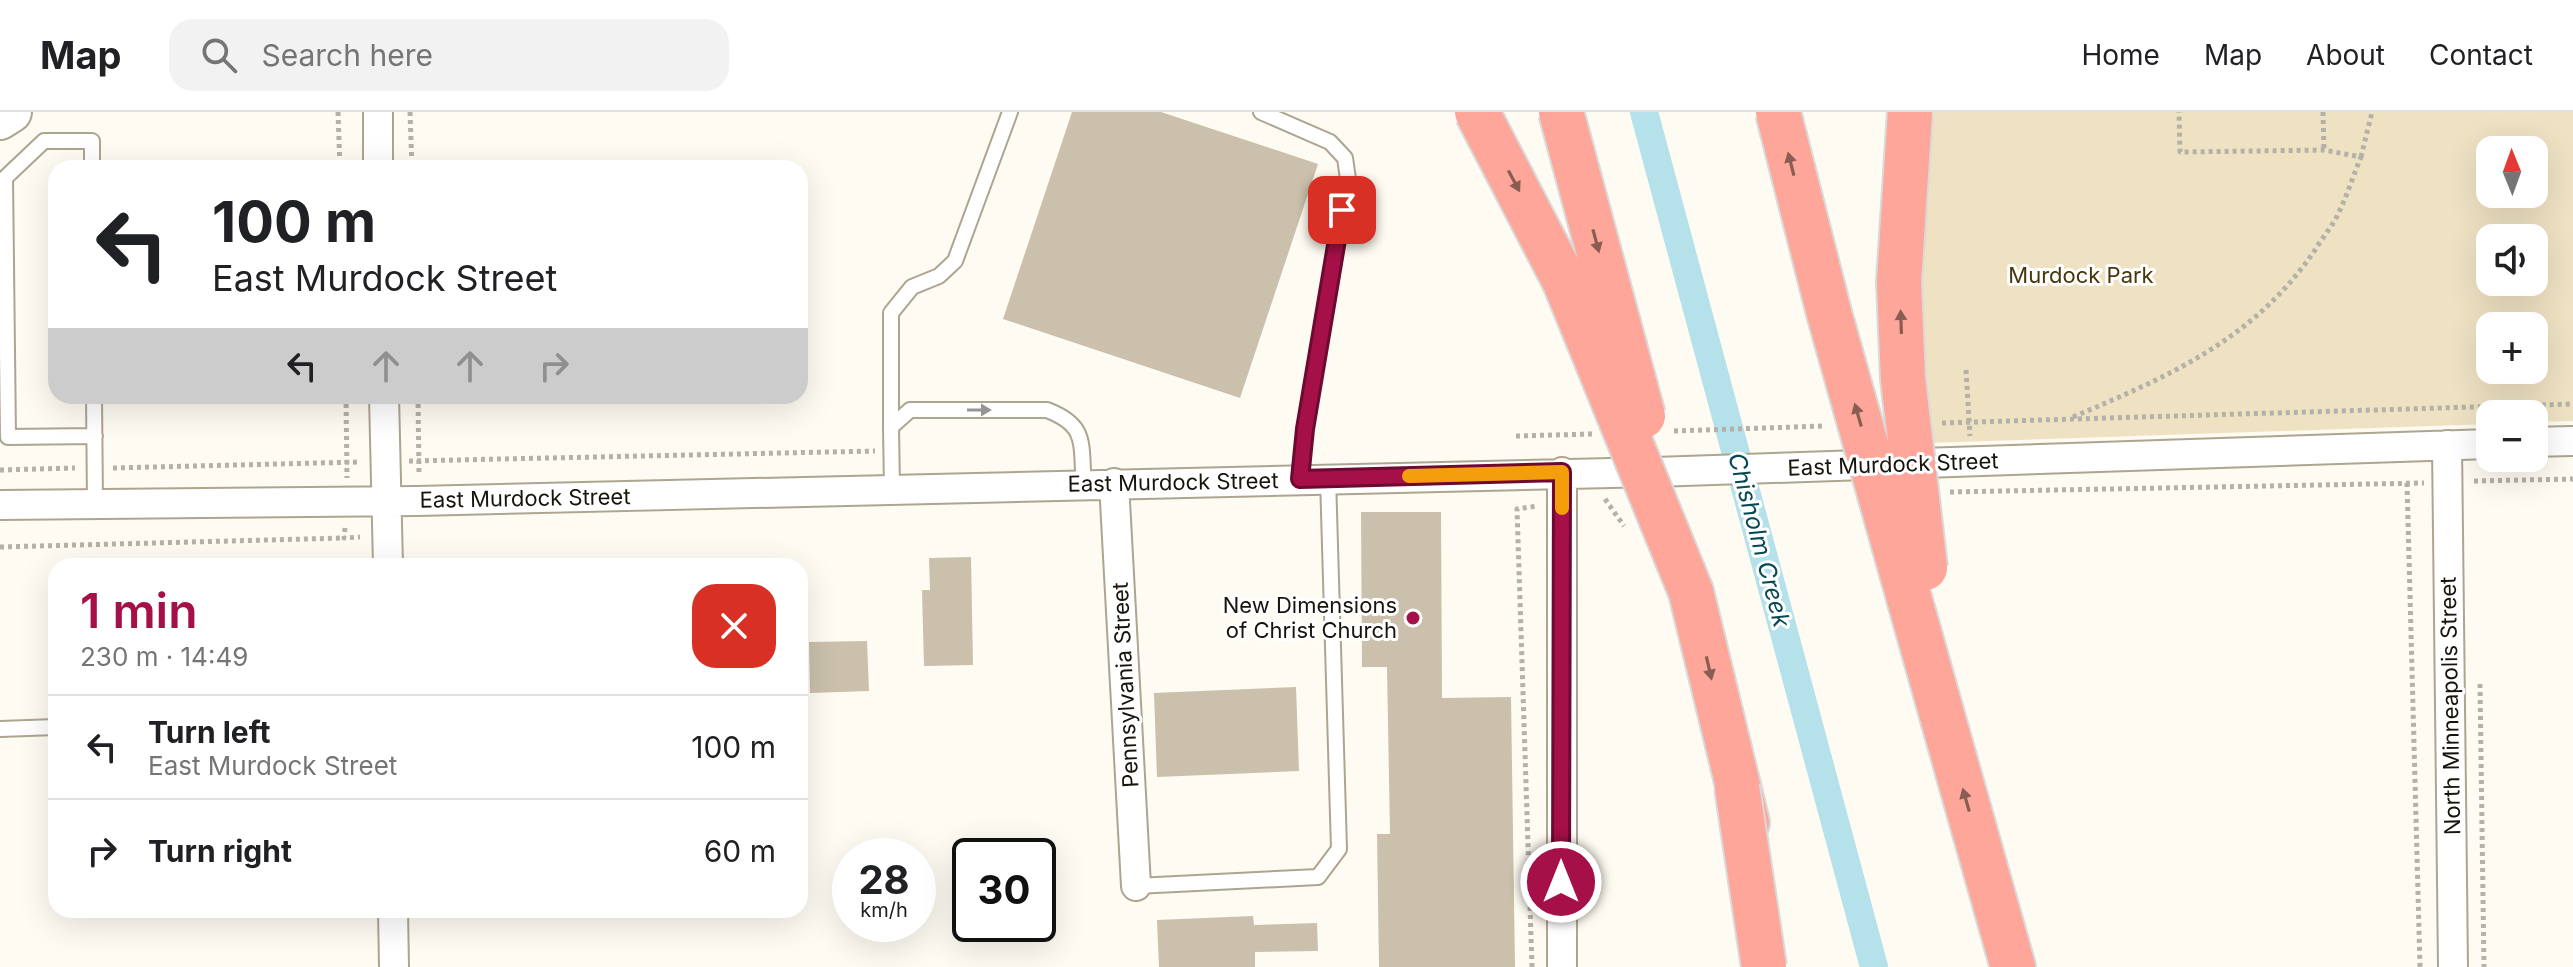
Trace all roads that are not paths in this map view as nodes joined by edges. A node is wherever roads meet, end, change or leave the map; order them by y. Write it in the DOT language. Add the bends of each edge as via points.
graph roads {
  1 [pos="11,112"];
  2 [pos="378,112"];
  3 [pos="1010,112"];
  4 [pos="1261,112"];
  5 [pos="1477,112"];
  6 [pos="1561,112"];
  7 [pos="1778,112"];
  8 [pos="1910,112"];
  9 [pos="0,119"];
  10 [pos="92,160"];
  11 [pos="378,160"];
  12 [pos="94,404"];
  13 [pos="384,404"];
  14 [pos="4,417"];
  15 [pos="891,427"];
  16 [pos="95,436"];
  17 [pos="2573,441"];
  18 [pos="2548,442"];
  19 [pos="2476,444"];
  20 [pos="2447,445"];
  21 [pos="1562,472"];
  22 [pos="1314,479"];
  23 [pos="1114,483"];
  24 [pos="1084,484"];
  25 [pos="892,489"];
  26 [pos="387,501"];
  27 [pos="95,504"];
  28 [pos="0,505"];
  29 [pos="388,558"];
  30 [pos="1691,592"];
  31 [pos="48,727"];
  32 [pos="0,729"];
  33 [pos="1947,733"];
  34 [pos="1737,787"];
  35 [pos="1985,867"];
  36 [pos="1136,886"];
  37 [pos="393,918"];
  38 [pos="394,967"];
  39 [pos="1562,967"];
  40 [pos="1764,967"];
  41 [pos="1786,967"];
  42 [pos="2013,967"];
  43 [pos="2024,967"];
  44 [pos="2453,967"];
  1 -- 9 [label="street"];
  2 -- 11 [label="street"];
  3 -- 15 [label="lane" via="955,261 939,276 912,287 891,313"];
  4 -- 22 [label="lane" via="1330,142 1345,158 1348,179 1305,429"];
  5 -- 30 [label="highway, one-way, bridge" via="1565,282"];
  6 -- 30 [label="highway, one-way, bridge"];
  33 -- 7 [label="highway, one-way, bridge"];
  33 -- 8 [label="highway, one-way, bridge" via="1903,379 1899,282"];
  10 -- 14 [label="lane" via="92,141 44,141 5,178"];
  12 -- 16 [label="lane"];
  13 -- 26 [label="street"];
  14 -- 16 [label="lane" via="8,437"];
  15 -- 24 [label="lane, one-way" via="910,410 1047,410 1066,417 1079,431"];
  15 -- 25 [label="lane"];
  16 -- 27 [label="lane"];
  17 -- 18 [label="street"];
  19 -- 20 [label="street, East Murdock Street"];
  20 -- 21 [label="street, East Murdock Street"];
  20 -- 44 [label="street, North Minneapolis Street"];
  21 -- 22 [label="street, East Murdock Street"];
  21 -- 39 [label="street"];
  22 -- 23 [label="street, East Murdock Street"];
  22 -- 36 [label="lane" via="1339,849 1318,877"];
  23 -- 24 [label="street, East Murdock Street"];
  23 -- 36 [label="street, Pennsylvania Street"];
  24 -- 25 [label="street, East Murdock Street"];
  25 -- 26 [label="street, East Murdock Street"];
  26 -- 27 [label="street, East Murdock Street"];
  26 -- 29 [label="street"];
  27 -- 28 [label="street, East Murdock Street"];
  30 -- 34 [label="highway, one-way"];
  31 -- 32 [label="lane"];
  35 -- 33 [label="highway, one-way"];
  34 -- 40 [label="highway, bridge"];
  34 -- 41 [label="highway, bridge"];
  35 -- 42 [label="highway"];
  35 -- 43 [label="highway"];
  37 -- 38 [label="street"];
}
